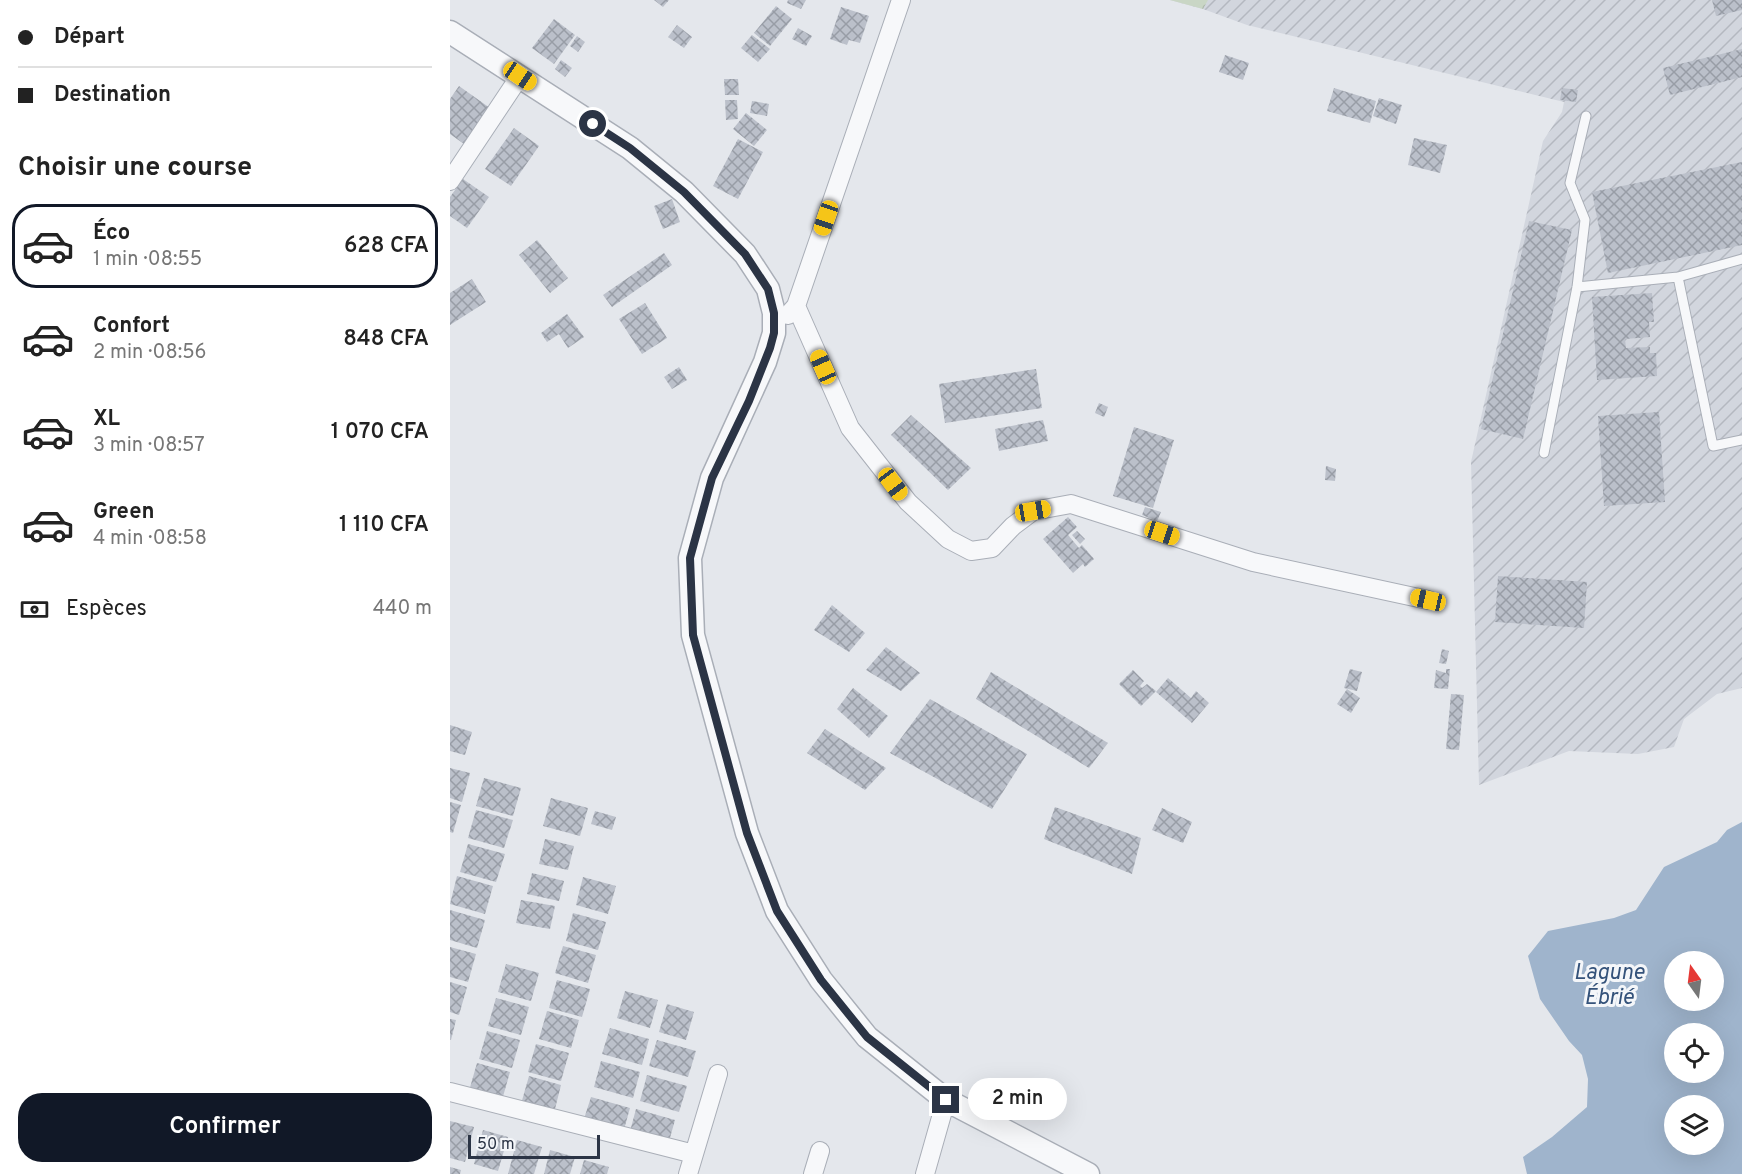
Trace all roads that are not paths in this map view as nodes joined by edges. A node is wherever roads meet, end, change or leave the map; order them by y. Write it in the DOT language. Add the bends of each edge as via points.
graph roads {
  1 [pos="901,0"];
  2 [pos="450,32"];
  3 [pos="520,76"];
  4 [pos="1586,116"];
  5 [pos="450,181"];
  6 [pos="1742,258"];
  7 [pos="1678,277"];
  8 [pos="1577,287"];
  9 [pos="796,306"];
  10 [pos="774,333"];
  11 [pos="1742,440"];
  12 [pos="1544,453"];
  13 [pos="1428,600"];
  14 [pos="718,1074"];
  15 [pos="450,1092"];
  16 [pos="946,1100"];
  17 [pos="820,1151"];
  18 [pos="694,1154"];
  19 [pos="688,1174"];
  20 [pos="813,1174"];
  21 [pos="925,1174"];
  22 [pos="1088,1174"];
  1 -- 9 [label="street"];
  2 -- 3 [label="street"];
  3 -- 5 [label="street"];
  3 -- 10 [label="street" via="630,148 684,192 745,254 768,289"];
  4 -- 8 [label="lane" via="1570,183 1585,220"];
  6 -- 7 [label="lane"];
  7 -- 8 [label="lane"];
  7 -- 11 [label="lane" via="1713,446"];
  8 -- 12 [label="lane"];
  9 -- 10 [label="street"];
  9 -- 13 [label="street" via="850,428 908,502 948,539 971,551 992,548 1033,511 1071,504 1253,561"];
  10 -- 16 [label="street" via="761,372 712,478 690,558 693,635 747,833 777,911 821,980 867,1037"];
  14 -- 18 [label="street"];
  15 -- 18 [label="street"];
  16 -- 21 [label="street"];
  16 -- 22 [label="street"];
  17 -- 20 [label="street"];
  18 -- 19 [label="street"];
}
